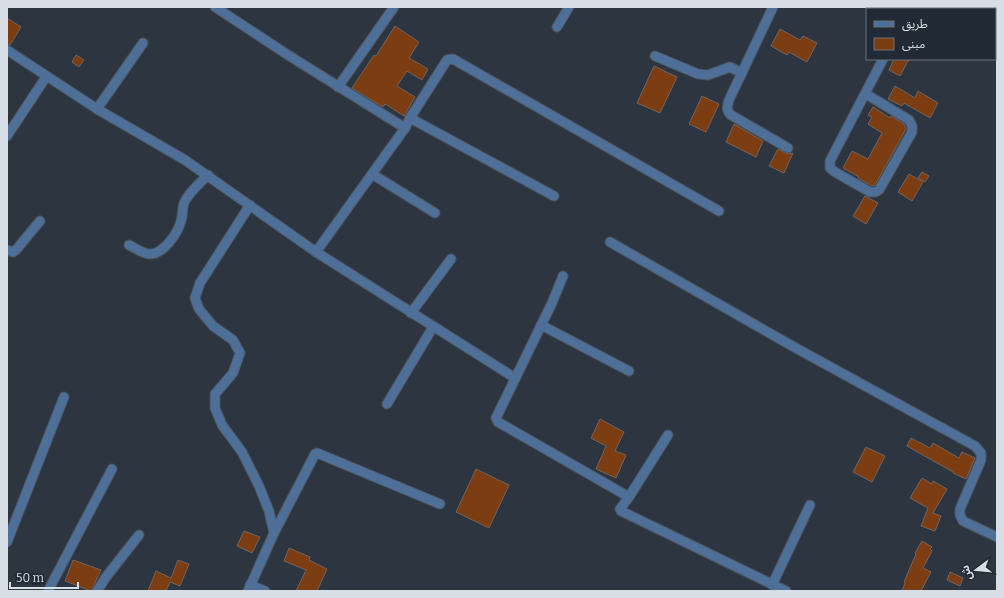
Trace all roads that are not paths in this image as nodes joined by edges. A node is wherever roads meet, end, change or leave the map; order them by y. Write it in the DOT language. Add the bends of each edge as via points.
graph roads {
  1 [pos="215,7"];
  2 [pos="394,7"];
  3 [pos="569,7"];
  4 [pos="773,7"];
  5 [pos="557,27"];
  6 [pos="143,43"];
  7 [pos="7,50"];
  8 [pos="655,56"];
  9 [pos="883,60"];
  10 [pos="742,73"];
  11 [pos="46,77"];
  12 [pos="338,86"];
  13 [pos="866,94"];
  14 [pos="97,109"];
  15 [pos="410,118"];
  16 [pos="405,128"];
  17 [pos="7,136"];
  18 [pos="788,148"];
  19 [pos="372,174"];
  20 [pos="208,175"];
  21 [pos="554,196"];
  22 [pos="250,205"];
  23 [pos="719,211"];
  24 [pos="435,213"];
  25 [pos="40,221"];
  26 [pos="610,242"];
  27 [pos="129,245"];
  28 [pos="7,250"];
  29 [pos="316,252"];
  30 [pos="451,260"];
  31 [pos="563,276"];
  32 [pos="411,313"];
  33 [pos="541,325"];
  34 [pos="433,327"];
  35 [pos="628,371"];
  36 [pos="515,378"];
  37 [pos="64,397"];
  38 [pos="387,404"];
  39 [pos="668,435"];
  40 [pos="112,470"];
  41 [pos="629,497"];
  42 [pos="440,504"];
  43 [pos="810,505"];
  44 [pos="274,533"];
  45 [pos="139,535"];
  46 [pos="997,537"];
  47 [pos="7,542"];
  48 [pos="772,584"];
  49 [pos="249,588"];
  50 [pos="48,591"];
  51 [pos="97,591"];
  52 [pos="265,591"];
  53 [pos="786,591"];
  1 -- 12 [label="street"];
  2 -- 12 [label="street"];
  3 -- 5 [label="street"];
  4 -- 10 [label="street"];
  6 -- 14 [label="street"];
  7 -- 11 [label="street"];
  8 -- 10 [label="street" via="698,74 708,75 730,67"];
  9 -- 13 [label="street"];
  10 -- 18 [label="street" via="729,100 728,112"];
  11 -- 14 [label="street"];
  11 -- 17 [label="street"];
  12 -- 16 [label="street"];
  13 -- 13 [label="street" via="909,120 912,126 912,132 879,190 875,192 870,192 830,168 830,162"];
  14 -- 20 [label="street"];
  15 -- 16 [label="street"];
  15 -- 21 [label="street"];
  15 -- 23 [label="street" via="446,60 453,59"];
  16 -- 19 [label="street"];
  19 -- 24 [label="street"];
  19 -- 29 [label="street"];
  20 -- 22 [label="street"];
  20 -- 27 [label="street" via="189,195 182,210 181,222 168,244 161,250 148,254"];
  22 -- 29 [label="street"];
  22 -- 44 [label="street" via="200,283 195,298 208,320 233,340 240,353 233,373 215,394 215,408 222,425 242,452 259,486"];
  25 -- 28 [label="street" via="16,250"];
  26 -- 46 [label="street" via="975,446 981,453 981,460 960,509 960,515 963,521"];
  29 -- 32 [label="street"];
  30 -- 32 [label="street"];
  31 -- 33 [label="street"];
  32 -- 34 [label="street"];
  33 -- 35 [label="street"];
  33 -- 36 [label="street"];
  34 -- 36 [label="street"];
  34 -- 38 [label="street"];
  36 -- 41 [label="street" via="496,418 498,422"];
  37 -- 47 [label="street"];
  39 -- 41 [label="street"];
  40 -- 50 [label="street"];
  41 -- 48 [label="street" via="620,509 622,513"];
  42 -- 44 [label="street" via="317,453"];
  43 -- 48 [label="street"];
  44 -- 49 [label="street"];
  45 -- 51 [label="street"];
  48 -- 53 [label="street"];
  49 -- 52 [label="street"];
}
